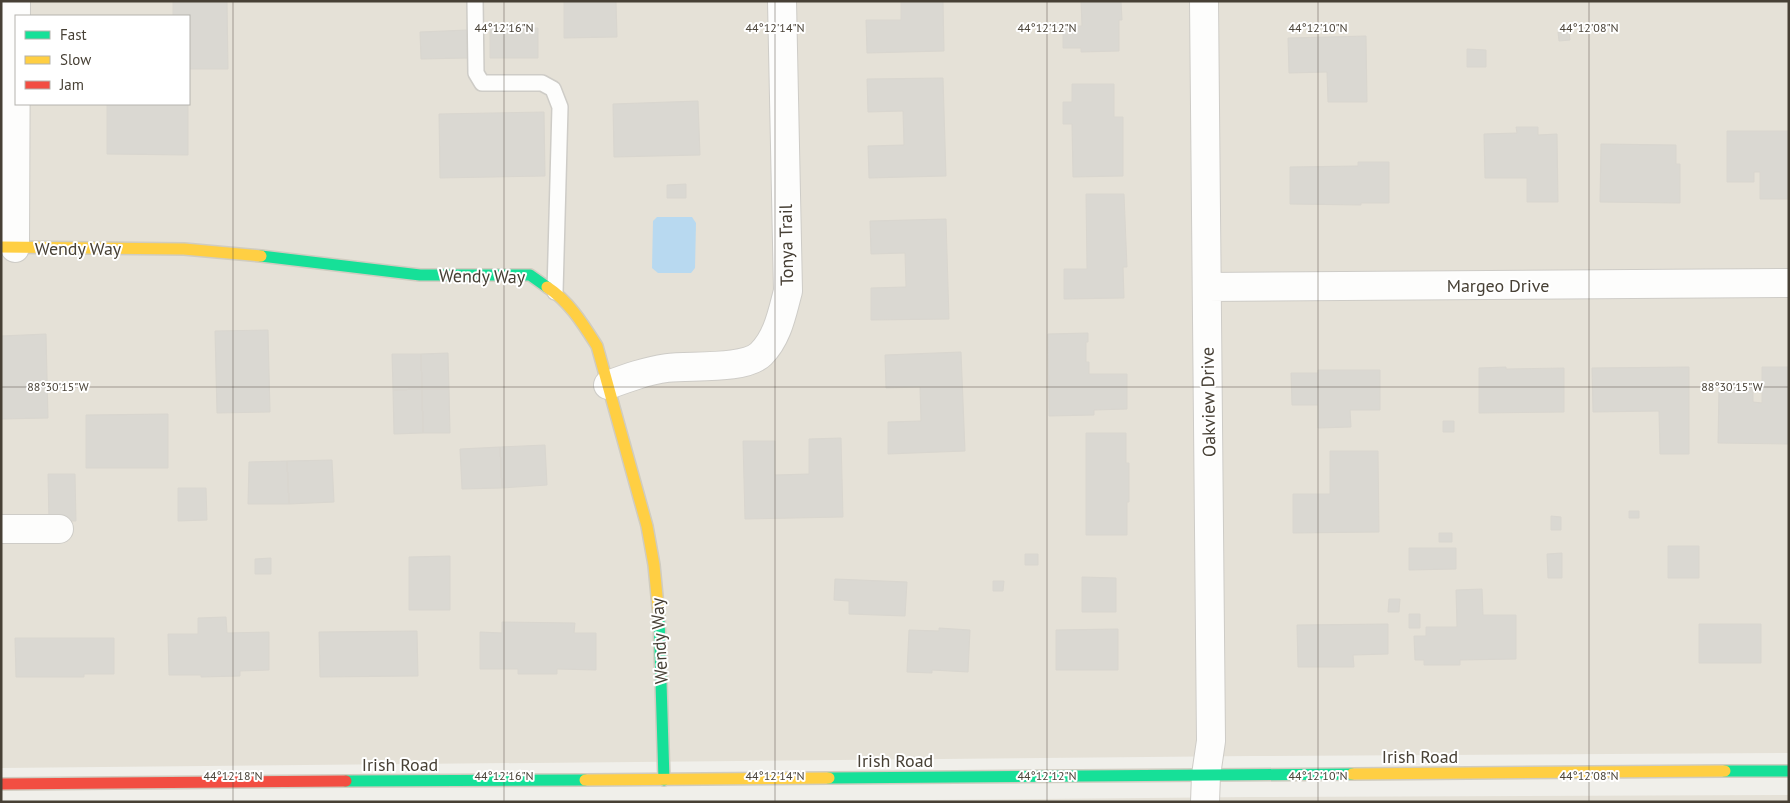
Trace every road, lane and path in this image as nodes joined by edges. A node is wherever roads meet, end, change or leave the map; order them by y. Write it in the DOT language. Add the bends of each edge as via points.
graph roads {
  1 [pos="16,1"];
  2 [pos="475,1"];
  3 [pos="782,1"];
  4 [pos="1204,1"];
  5 [pos="16,15"];
  6 [pos="15,32"];
  7 [pos="8,248"];
  8 [pos="1789,283"];
  9 [pos="1207,287"];
  10 [pos="555,292"];
  11 [pos="608,385"];
  12 [pos="1,529"];
  13 [pos="59,529"];
  14 [pos="1789,771"];
  15 [pos="1206,775"];
  16 [pos="664,780"];
  17 [pos="1,784"];
  18 [pos="1205,802"];
  1 -- 5 [label="street, Wendy Way"];
  2 -- 10 [label="lane" via="476,73 482,83 542,83 553,89 560,107"];
  3 -- 11 [label="street, Tonya Trail" via="788,291 772,341 760,356 744,363 668,368 636,374"];
  4 -- 9 [label="street, Oakview Drive"];
  6 -- 7 [label="street, Wendy Way"];
  7 -- 10 [label="street, Wendy Way" via="184,249 420,275 530,275"];
  8 -- 9 [label="street, Margeo Drive"];
  9 -- 15 [label="street, Oakview Drive" via="1211,741"];
  10 -- 11 [label="street, Wendy Way" via="581,320 597,346"];
  11 -- 16 [label="street, Wendy Way" via="647,526 654,565 659,610"];
  12 -- 13 [label="street"];
  14 -- 15 [label="street, Irish Road"];
  15 -- 16 [label="street, Irish Road"];
  15 -- 18 [label="street, Oakview Drive"];
  16 -- 17 [label="street, Irish Road"];
}
